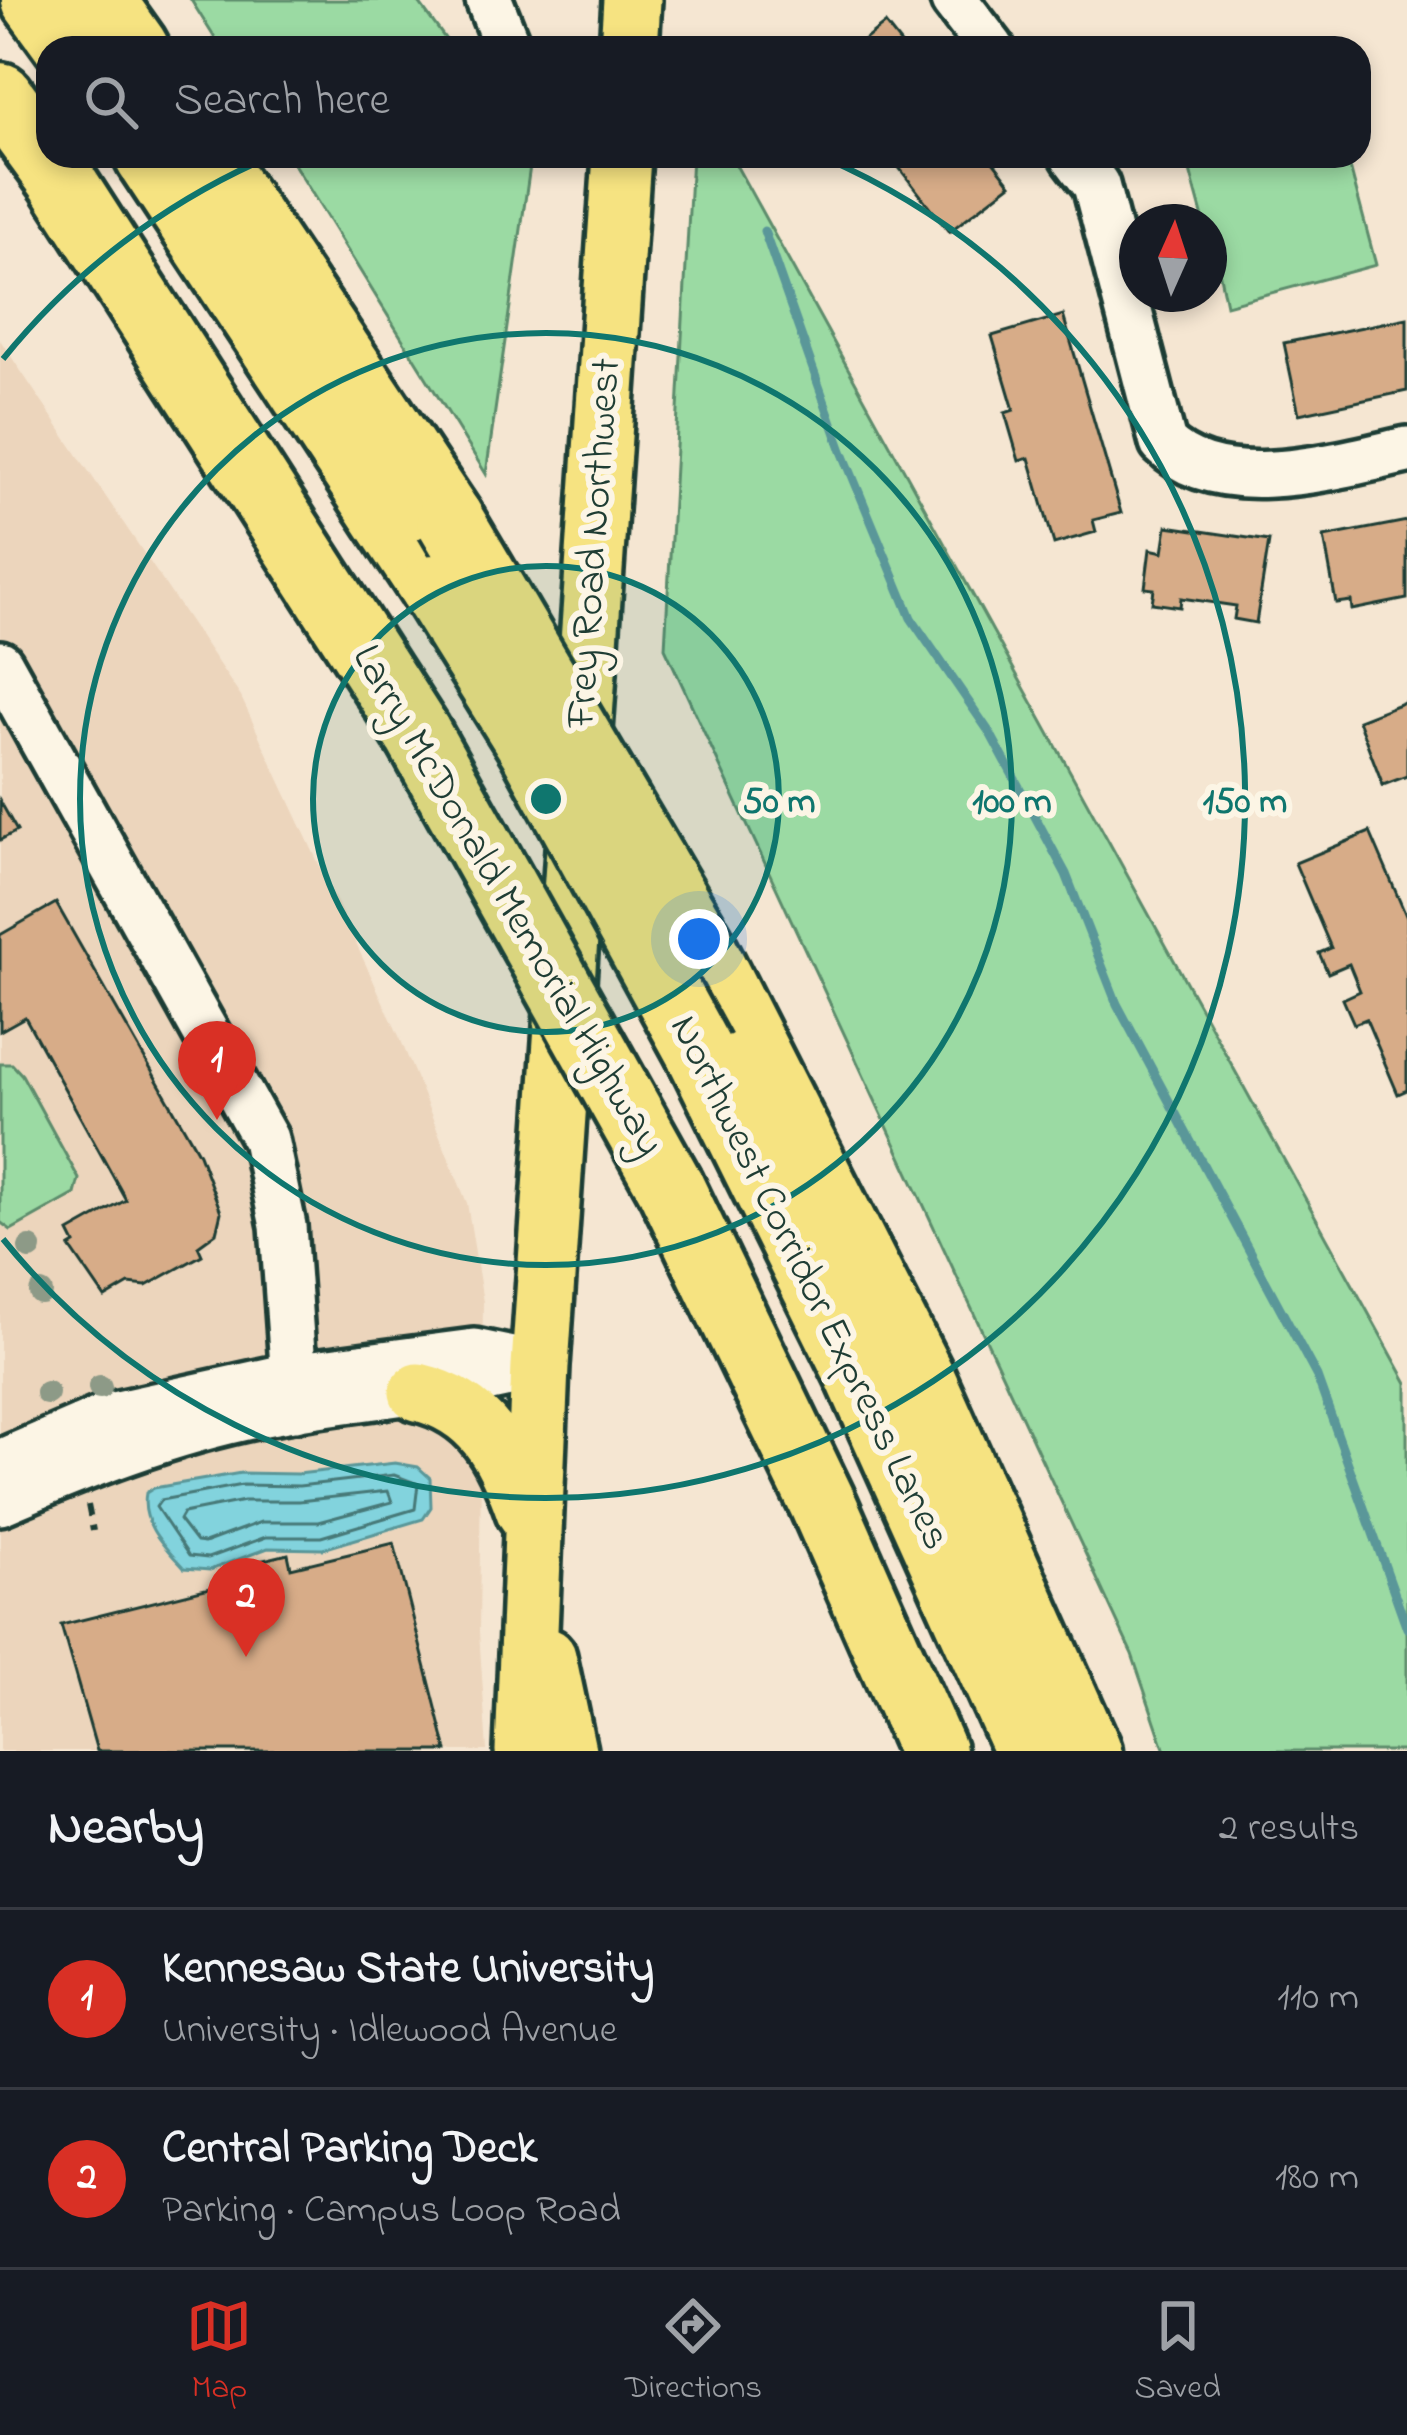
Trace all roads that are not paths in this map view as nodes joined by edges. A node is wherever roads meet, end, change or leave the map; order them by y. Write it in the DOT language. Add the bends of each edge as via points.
graph roads {
  1 [pos="35,0"];
  2 [pos="101,0"];
  3 [pos="489,0"];
  4 [pos="632,0"];
  5 [pos="954,0"];
  6 [pos="61,36"];
  7 [pos="126,36"];
  8 [pos="503,36"];
  9 [pos="630,36"];
  10 [pos="982,36"];
  11 [pos="0,96"];
  12 [pos="36,145"];
  13 [pos="53,168"];
  14 [pos="156,168"];
  15 [pos="215,168"];
  16 [pos="621,168"];
  17 [pos="1083,168"];
  18 [pos="1407,450"];
  19 [pos="0,664"];
  20 [pos="540,1366"];
  21 [pos="294,1392"];
  22 [pos="418,1392"];
  23 [pos="0,1463"];
  24 [pos="0,1502"];
  25 [pos="531,1554"];
  26 [pos="524,1751"];
  27 [pos="567,1751"];
  28 [pos="932,1751"];
  29 [pos="1028,1751"];
  30 [pos="1088,1751"];
  1 -- 6 [label="highway"];
  2 -- 7 [label="highway"];
  3 -- 8 [label="street"];
  4 -- 9 [label="main road"];
  5 -- 10 [label="street"];
  11 -- 12 [label="highway, Larry McDonald Memorial Highway, bridge"];
  13 -- 28 [label="highway, Larry McDonald Memorial Highway, bridge" via="418,735 670,1186"];
  14 -- 29 [label="highway, Northwest Corridor Express Lanes, bridge" via="556,788 857,1371"];
  15 -- 30 [label="highway, bridge" via="450,520 700,945 923,1382"];
  16 -- 20 [label="main road, Frey Road Northwest"];
  17 -- 18 [label="street" via="1096,185 1163,443 1179,460 1280,478"];
  19 -- 21 [label="street" via="260,1126 280,1196"];
  20 -- 21 [label="street" via="474,1352"];
  20 -- 22 [label="street"];
  20 -- 25 [label="main road, Frey Road Northwest"];
  21 -- 22 [label="street"];
  21 -- 23 [label="street" via="109,1416"];
  21 -- 24 [label="street"];
  22 -- 25 [label="main road" via="458,1408 492,1436"];
  25 -- 26 [label="main road, Frey Road Northwest"];
  25 -- 27 [label="main road, Frey Road Northwest"];
}
